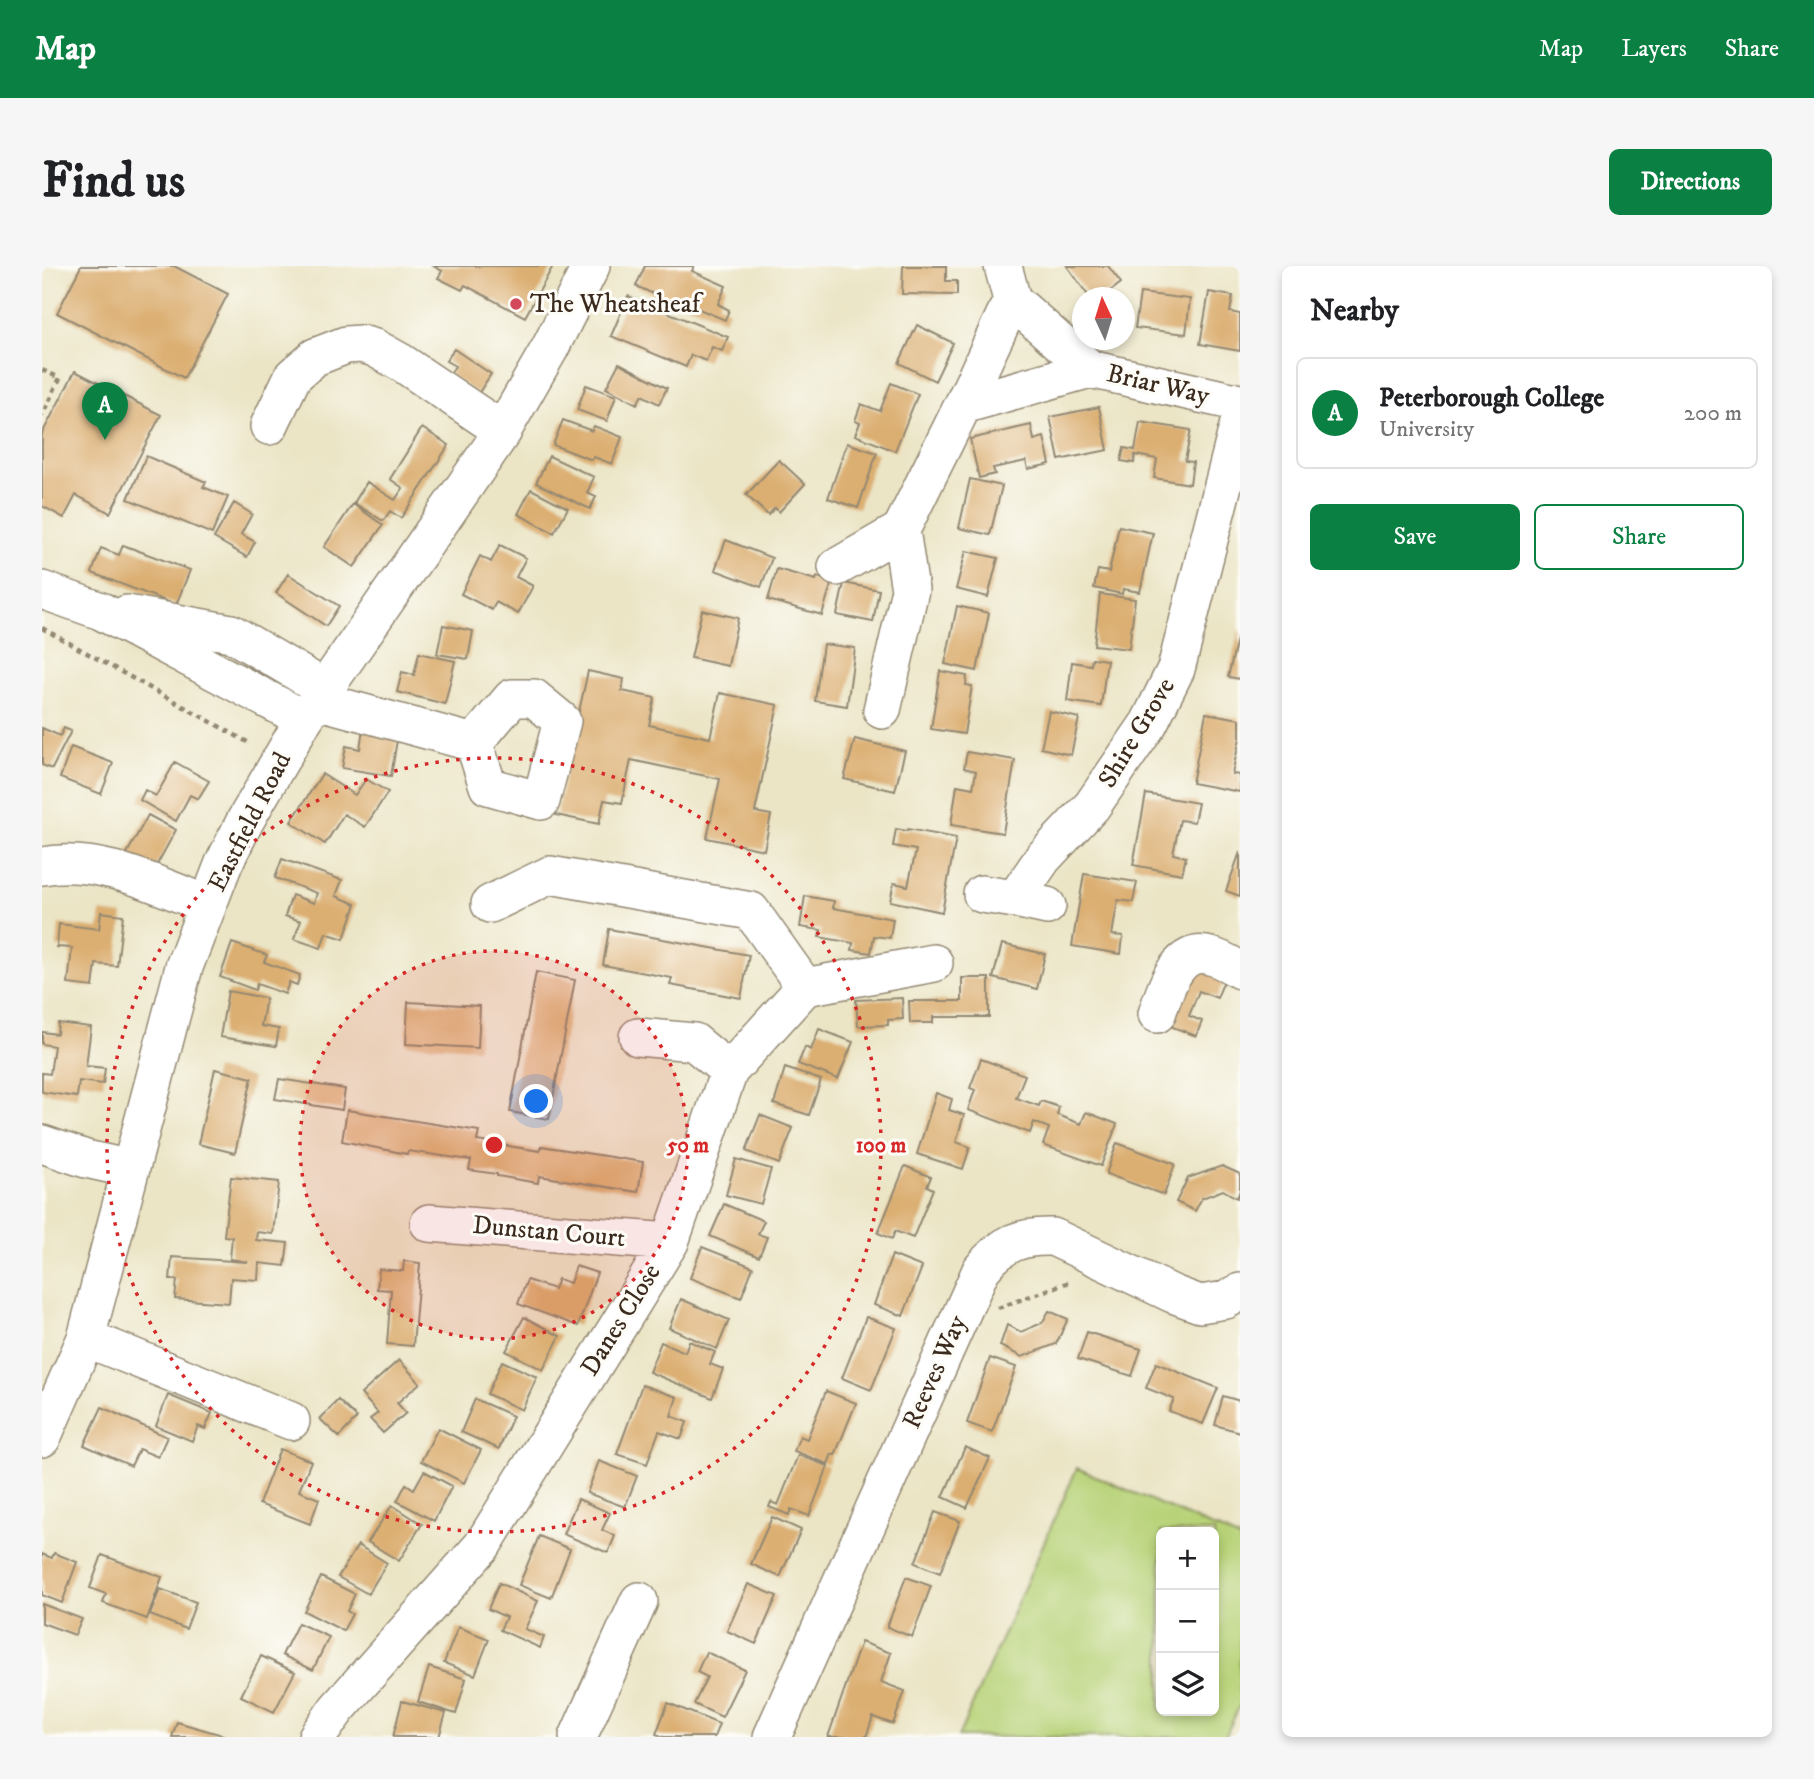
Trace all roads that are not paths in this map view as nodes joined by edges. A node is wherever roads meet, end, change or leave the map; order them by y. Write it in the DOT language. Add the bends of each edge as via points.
graph roads {
  1 [pos="591,266"];
  2 [pos="1007,283"];
  3 [pos="1090,369"];
  4 [pos="1240,403"];
  5 [pos="963,405"];
  6 [pos="1240,419"];
  7 [pos="269,426"];
  8 [pos="503,431"];
  9 [pos="901,530"];
  10 [pos="837,567"];
  11 [pos="42,590"];
  12 [pos="315,702"];
  13 [pos="883,710"];
  14 [pos="474,743"];
  15 [pos="42,866"];
  16 [pos="1014,899"];
  17 [pos="490,904"];
  18 [pos="208,905"];
  19 [pos="934,963"];
  20 [pos="1240,970"];
  21 [pos="805,987"];
  22 [pos="1157,1014"];
  23 [pos="638,1037"];
  24 [pos="729,1071"];
  25 [pos="42,1144"];
  26 [pos="131,1169"];
  27 [pos="429,1223"];
  28 [pos="670,1242"];
  29 [pos="1240,1292"];
  30 [pos="86,1338"];
  31 [pos="291,1421"];
  32 [pos="42,1438"];
  33 [pos="639,1601"];
  34 [pos="317,1737"];
  35 [pos="578,1737"];
  36 [pos="772,1737"];
  1 -- 8 [label="street, Eastfield Road"];
  2 -- 3 [label="street, Briar Way"];
  2 -- 5 [label="street"];
  3 -- 4 [label="street, Briar Way"];
  3 -- 5 [label="street"];
  5 -- 9 [label="street"];
  6 -- 16 [label="street, Shire Grove" via="1176,669 1149,723 1092,806 1043,858"];
  7 -- 8 [label="street" via="293,376 315,357 360,344 402,363"];
  8 -- 12 [label="street, Eastfield Road"];
  9 -- 10 [label="street"];
  9 -- 13 [label="street" via="910,590"];
  11 -- 12 [label="street" via="101,611 231,633"];
  12 -- 14 [label="street"];
  12 -- 18 [label="street, Eastfield Road" via="245,821"];
  15 -- 18 [label="street" via="91,865"];
  17 -- 21 [label="street" via="550,875 751,911"];
  18 -- 26 [label="street, Eastfield Road" via="184,967"];
  19 -- 21 [label="street"];
  20 -- 22 [label="street" via="1194,954 1179,964"];
  21 -- 24 [label="street, Danes Close"];
  23 -- 24 [label="street" via="694,1042"];
  24 -- 28 [label="street, Danes Close"];
  25 -- 26 [label="street"];
  26 -- 30 [label="street, Eastfield Road"];
  27 -- 28 [label="street, Dunstan Court"];
  28 -- 34 [label="street, Danes Close" via="482,1546"];
  29 -- 36 [label="street, Reeves Way" via="1226,1300 1200,1304 1054,1237 1032,1236 993,1255 981,1270"];
  30 -- 31 [label="street"];
  30 -- 32 [label="street, Eastfield Road"];
  33 -- 35 [label="street"];
}
